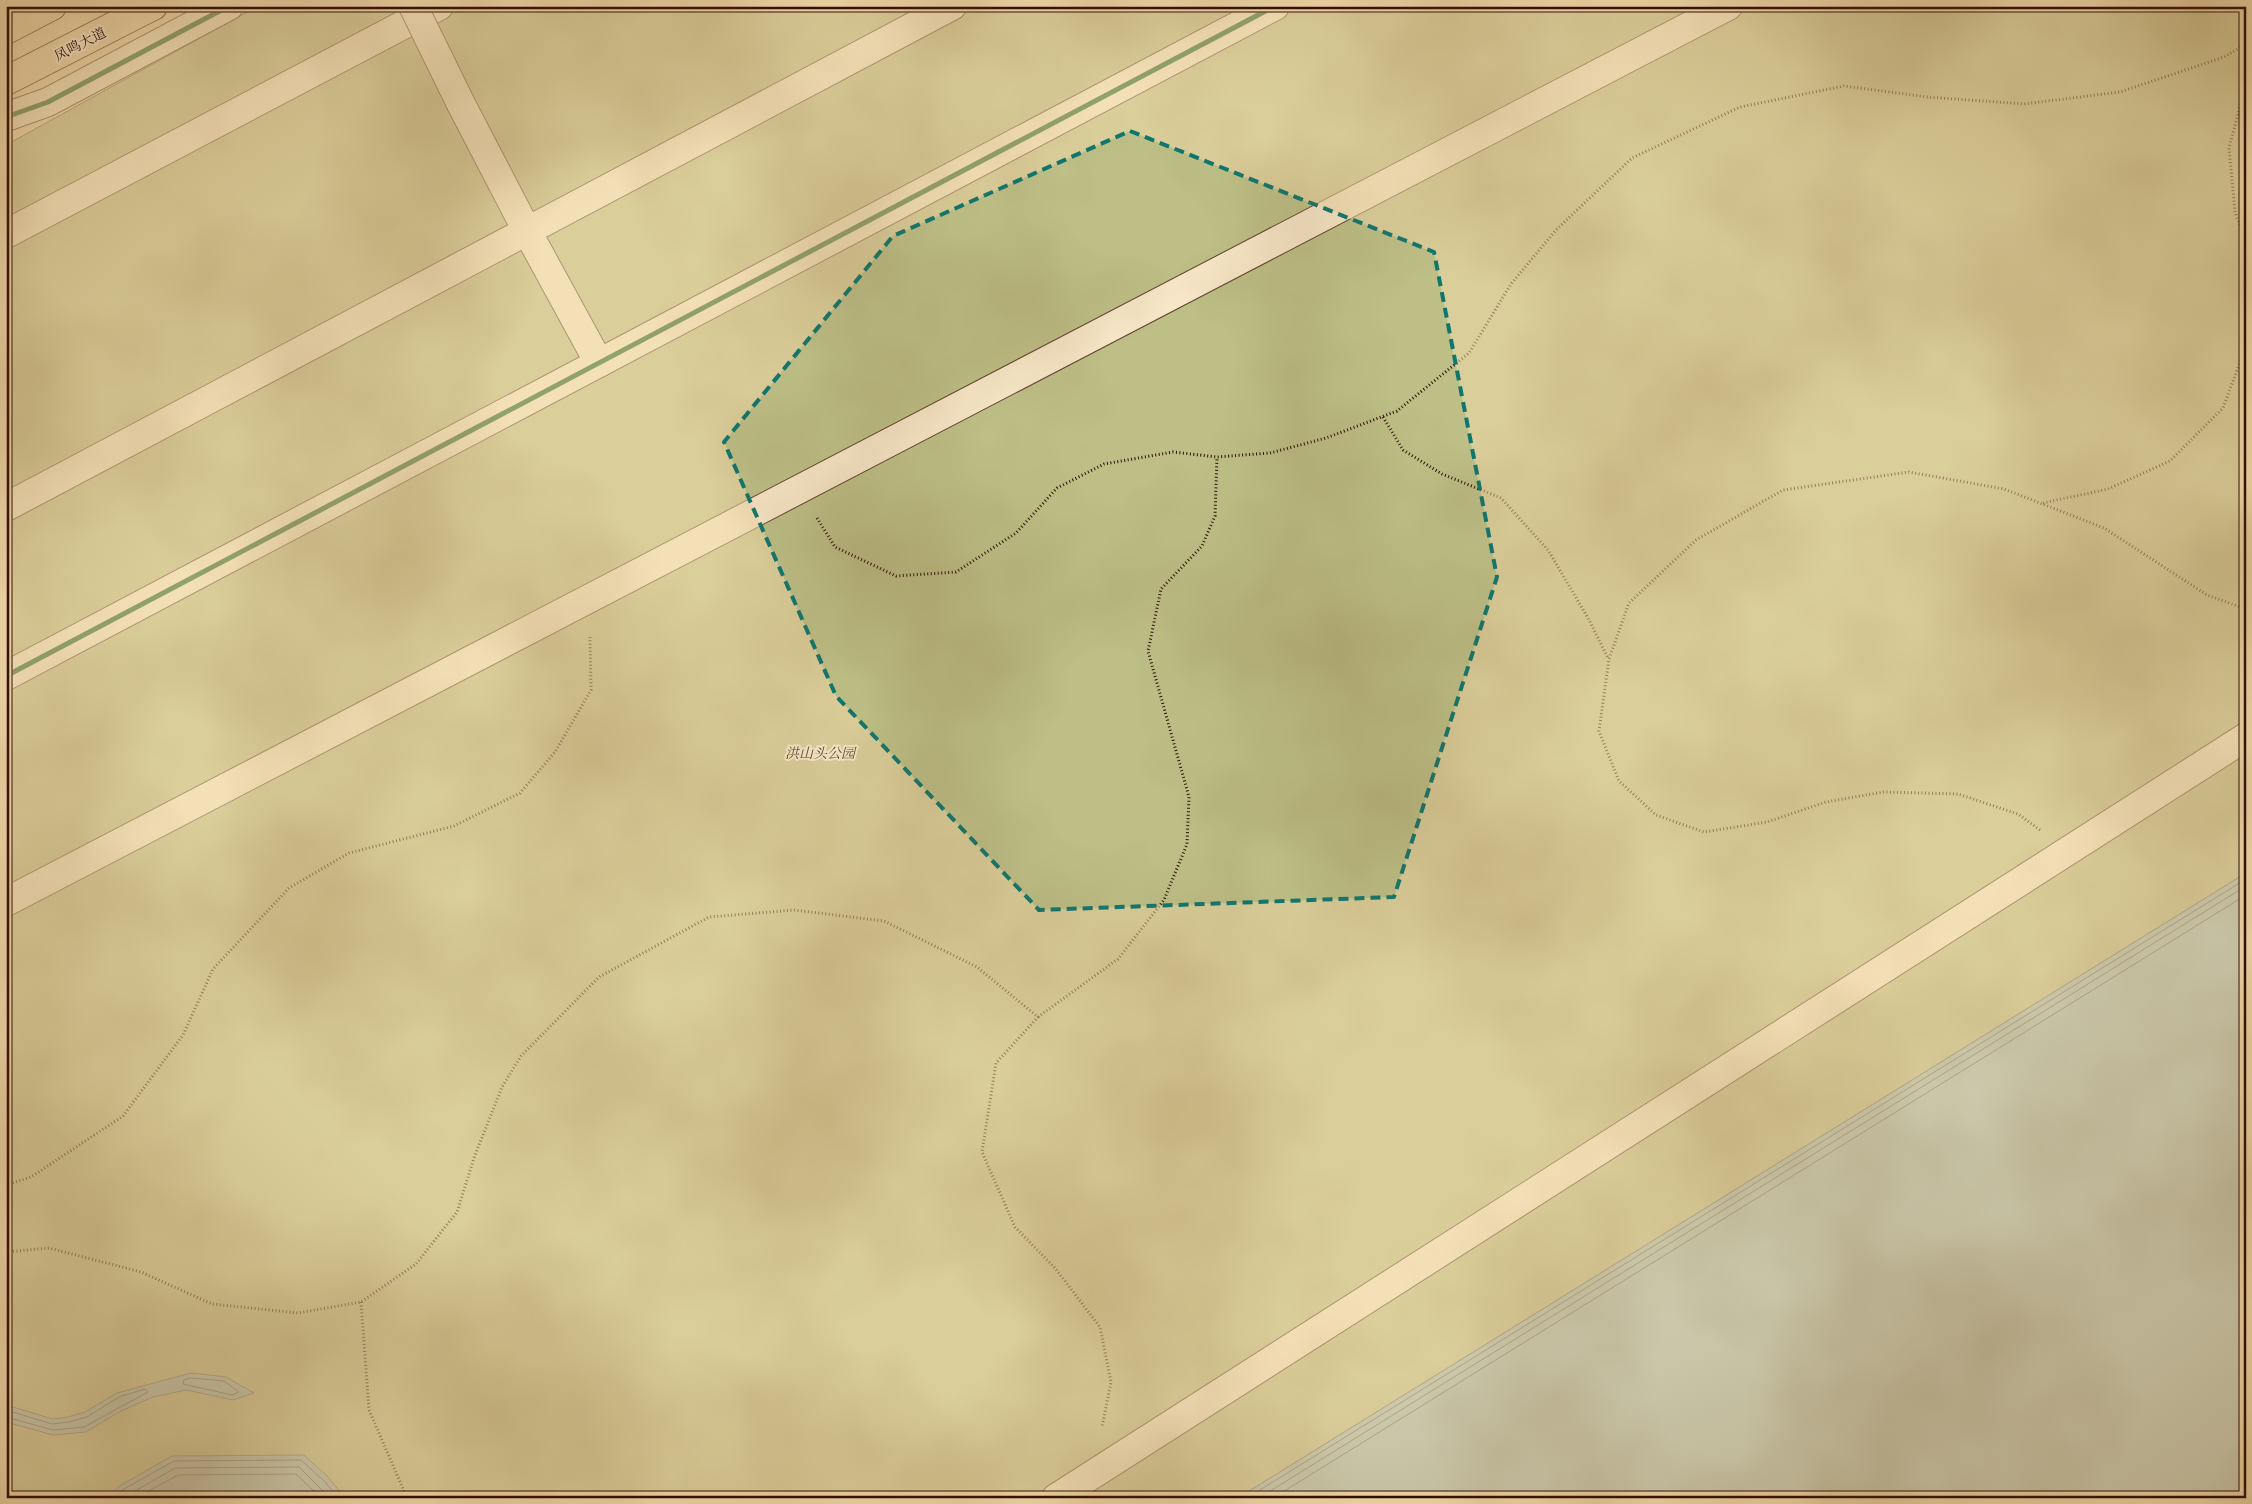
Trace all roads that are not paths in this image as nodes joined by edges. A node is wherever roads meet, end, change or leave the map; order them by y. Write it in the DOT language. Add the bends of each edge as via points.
graph roads {
  1 [pos="52,6"];
  2 [pos="153,6"];
  3 [pos="229,6"];
  4 [pos="413,6"];
  5 [pos="439,6"];
  6 [pos="952,6"];
  7 [pos="1275,6"];
  8 [pos="1728,6"];
  9 [pos="6,30"];
  10 [pos="6,81"];
  11 [pos="6,117"];
  12 [pos="527,231"];
  13 [pos="6,234"];
  14 [pos="599,363"];
  15 [pos="6,507"];
  16 [pos="6,676"];
  17 [pos="2246,737"];
  18 [pos="6,902"];
  19 [pos="1056,1498"];
  1 -- 9 [label="main road"];
  2 -- 10 [label="main road, 凤鸣大道"];
  3 -- 11 [label="street" via="48,102"];
  4 -- 12 [label="street, bridge"];
  5 -- 13 [label="street"];
  6 -- 12 [label="street"];
  7 -- 14 [label="street"];
  8 -- 18 [label="street"];
  12 -- 14 [label="street"];
  12 -- 15 [label="street"];
  14 -- 16 [label="street"];
  17 -- 19 [label="street"];
}
